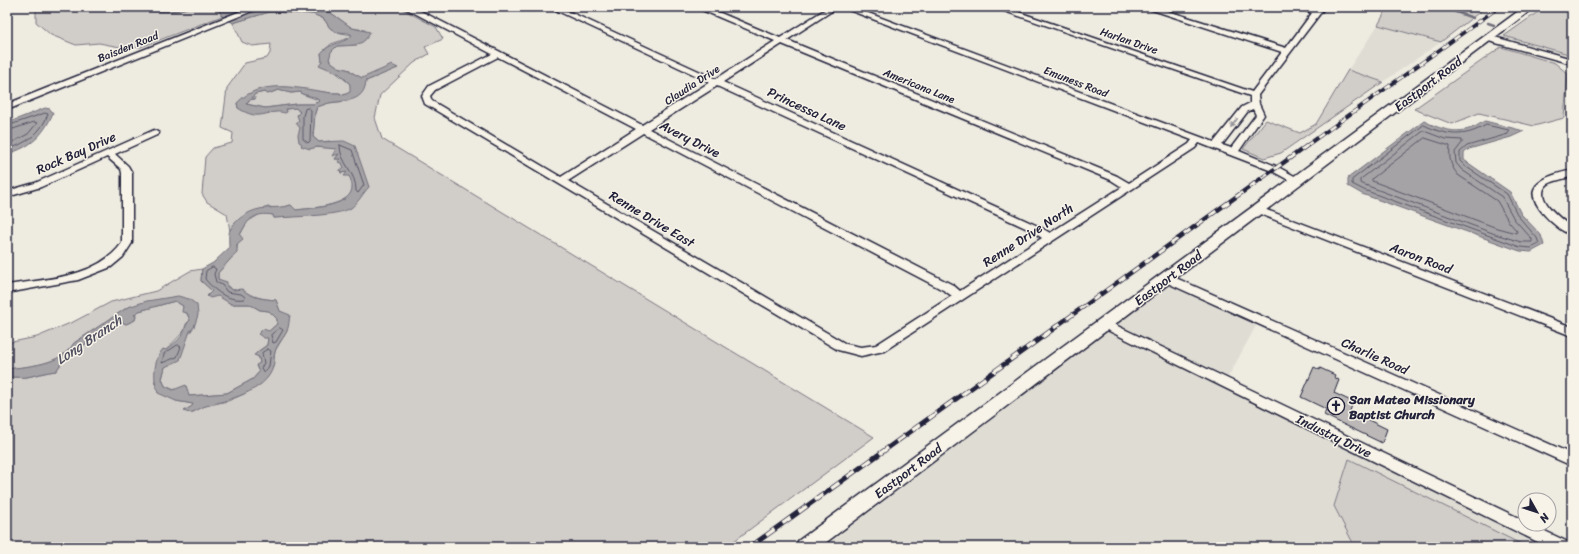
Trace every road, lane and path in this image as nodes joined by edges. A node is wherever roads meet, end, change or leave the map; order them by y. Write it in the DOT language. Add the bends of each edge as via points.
graph roads {
  1 [pos="258,7"];
  2 [pos="407,7"];
  3 [pos="553,7"];
  4 [pos="699,7"];
  5 [pos="834,7"];
  6 [pos="845,7"];
  7 [pos="997,7"];
  8 [pos="1147,7"];
  9 [pos="1299,7"];
  10 [pos="1530,7"];
  11 [pos="1319,10"];
  12 [pos="1488,38"];
  13 [pos="781,41"];
  14 [pos="1287,51"];
  15 [pos="498,54"];
  16 [pos="1572,62"];
  17 [pos="716,82"];
  18 [pos="1254,100"];
  19 [pos="7,107"];
  20 [pos="643,129"];
  21 [pos="154,132"];
  22 [pos="1197,139"];
  23 [pos="1216,146"];
  24 [pos="1233,152"];
  25 [pos="108,153"];
  26 [pos="1572,173"];
  27 [pos="561,181"];
  28 [pos="1297,181"];
  29 [pos="1130,186"];
  30 [pos="7,194"];
  31 [pos="1259,210"];
  32 [pos="1572,232"];
  33 [pos="1050,238"];
  34 [pos="1167,278"];
  35 [pos="7,290"];
  36 [pos="960,296"];
  37 [pos="1105,324"];
  38 [pos="1572,332"];
  39 [pos="872,351"];
  40 [pos="1572,460"];
  41 [pos="805,547"];
  42 [pos="1563,547"];
  1 -- 19 [label="street, Baisden Road"];
  2 -- 15 [label="street, Avery Drive"];
  3 -- 17 [label="street, Princessa Lane"];
  4 -- 13 [label="street, Americana Lane"];
  5 -- 13 [label="street, Claudia Drive"];
  6 -- 22 [label="street, Emuness Road"];
  7 -- 18 [label="street, Harlan Drive"];
  8 -- 14 [label="street"];
  9 -- 11 [label="street"];
  10 -- 12 [label="street, Eastport Road"];
  11 -- 14 [label="street"];
  12 -- 16 [label="street"];
  12 -- 28 [label="street, Eastport Road"];
  13 -- 17 [label="street, Claudia Drive"];
  13 -- 29 [label="street, Americana Lane"];
  14 -- 18 [label="street"];
  15 -- 20 [label="street, Avery Drive"];
  15 -- 27 [label="street, Renne Drive East" via="438,85 426,96 430,104"];
  17 -- 20 [label="street, Claudia Drive"];
  17 -- 33 [label="street, Princessa Lane" via="1036,229"];
  18 -- 23 [label="street, one-way"];
  18 -- 24 [label="street" via="1260,115"];
  20 -- 27 [label="street, Claudia Drive"];
  20 -- 36 [label="street, Avery Drive"];
  21 -- 25 [label="street, Rock Bay Drive"];
  22 -- 23 [label="street, Emuness Road"];
  22 -- 29 [label="street, Renne Drive North" via="1192,146"];
  23 -- 24 [label="street, Emuness Road"];
  24 -- 28 [label="street, Emuness Road"];
  25 -- 30 [label="street, Rock Bay Drive" via="38,185"];
  25 -- 35 [label="street" via="127,173 125,255 82,275"];
  26 -- 32 [label="street" via="1545,182 1538,195 1548,214"];
  27 -- 39 [label="street, Renne Drive East" via="842,348"];
  28 -- 31 [label="street, Eastport Road"];
  29 -- 33 [label="street, Renne Drive North"];
  31 -- 34 [label="street, Eastport Road"];
  31 -- 38 [label="street, Aaron Road"];
  33 -- 36 [label="street, Renne Drive North"];
  34 -- 37 [label="street, Eastport Road"];
  34 -- 40 [label="street, Charlie Road"];
  36 -- 39 [label="street, Renne Drive North"];
  37 -- 41 [label="street, Eastport Road"];
  37 -- 42 [label="street, Industry Drive"];
}
